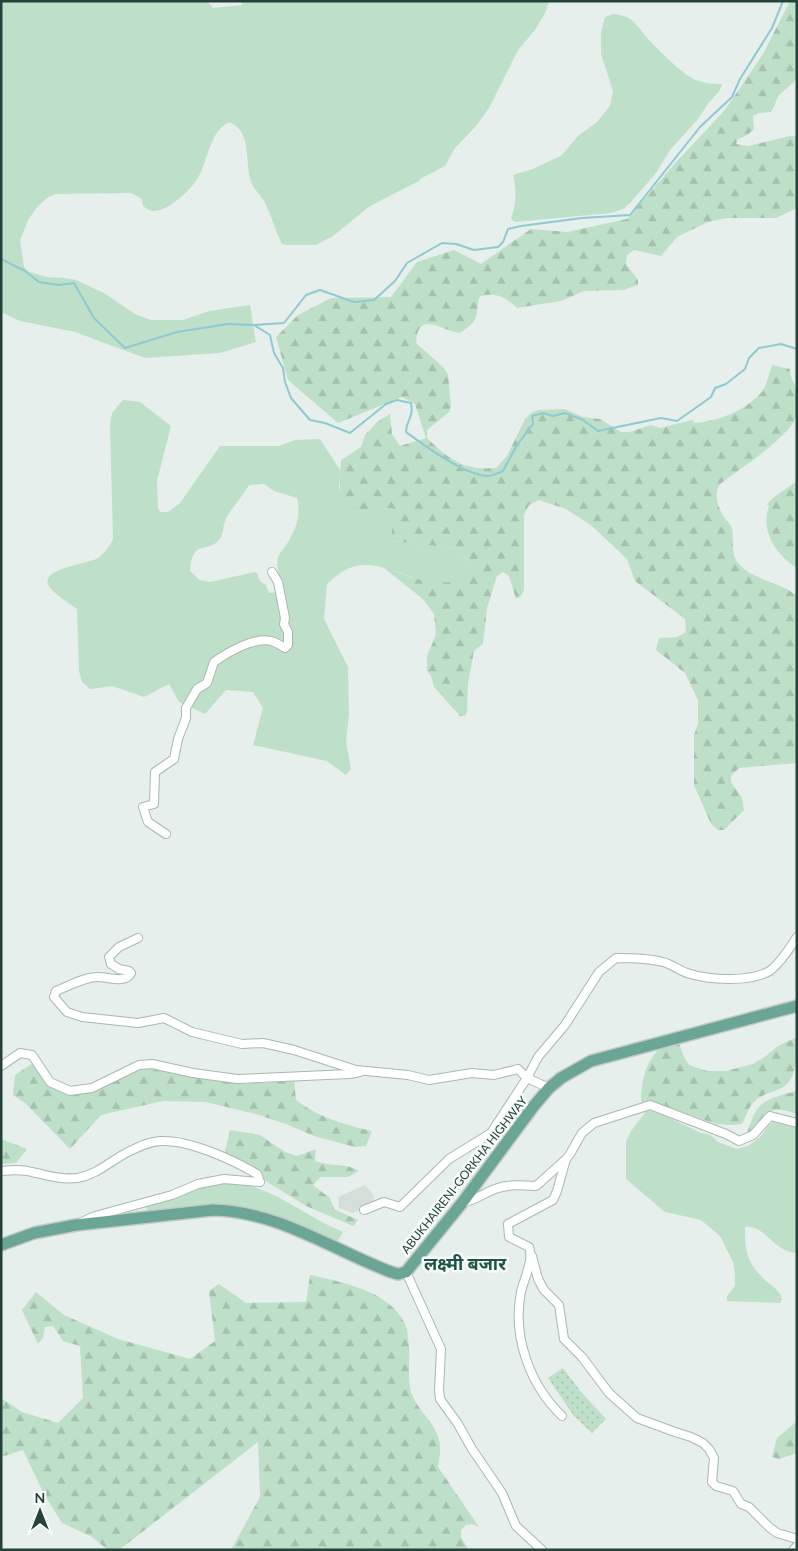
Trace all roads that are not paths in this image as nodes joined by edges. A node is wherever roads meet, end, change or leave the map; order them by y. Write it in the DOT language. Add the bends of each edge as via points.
graph roads {
  1 [pos="272,572"];
  2 [pos="166,834"];
  3 [pos="797,937"];
  4 [pos="138,938"];
  5 [pos="797,1006"];
  6 [pos="1,1066"];
  7 [pos="365,1071"];
  8 [pos="526,1078"];
  9 [pos="549,1088"];
  10 [pos="797,1123"];
  11 [pos="566,1159"];
  12 [pos="1,1171"];
  13 [pos="462,1203"];
  14 [pos="364,1210"];
  15 [pos="76,1225"];
  16 [pos="1,1246"];
  17 [pos="532,1254"];
  18 [pos="406,1272"];
  19 [pos="562,1416"];
  20 [pos="797,1539"];
  21 [pos="797,1546"];
  22 [pos="542,1550"];
  23 [pos="793,1550"];
  1 -- 2 [label="street" via="278,582 288,645 285,648 274,642 258,642 239,647 214,662 207,683 197,689 186,708 174,759 155,772 154,804 143,807 148,822"];
  3 -- 8 [label="street" via="784,958 769,971 738,978 713,979 663,962 616,958 599,972"];
  4 -- 7 [label="street" via="119,947 109,957 111,964 129,971 130,976 124,980 96,977 83,980 56,991 54,997 67,1012 82,1017 138,1023 164,1018 192,1032 242,1044 263,1043 286,1048"];
  5 -- 9 [label="main road, ABUKHAIRENI-GORKHA HIGHWAY" via="591,1061"];
  6 -- 7 [label="street" via="20,1052 32,1055 50,1082 70,1091 92,1088 139,1065 152,1064 237,1079"];
  7 -- 8 [label="street" via="429,1080 472,1073 494,1075 518,1068"];
  8 -- 9 [label="street"];
  8 -- 14 [label="street" via="491,1132 449,1159 400,1207 384,1202"];
  9 -- 13 [label="main road, ABUKHAIRENI-GORKHA HIGHWAY"];
  10 -- 11 [label="street" via="770,1116 753,1135 739,1141 650,1105 594,1123 582,1133"];
  11 -- 13 [label="street" via="536,1186 506,1186"];
  11 -- 17 [label="street" via="553,1200 508,1224 509,1237 529,1247"];
  12 -- 15 [label="street" via="21,1170 50,1177 76,1178 100,1170 128,1152 163,1140 237,1163 257,1174 260,1182 224,1179 198,1184"];
  13 -- 18 [label="main road, ABUKHAIRENI-GORKHA HIGHWAY"];
  15 -- 16 [label="main road, ABUKHAIRENI-GORKHA HIGHWAY" via="34,1233"];
  15 -- 18 [label="main road, ABUKHAIRENI-GORKHA HIGHWAY" via="214,1210 243,1212 269,1219 391,1272"];
  17 -- 19 [label="street" via="521,1293 518,1325 523,1350 537,1384"];
  17 -- 20 [label="street" via="541,1285 559,1305 564,1339 609,1393 637,1418 703,1443 714,1458 712,1482 732,1491 741,1504 749,1507 777,1533"];
  18 -- 22 [label="street" via="441,1349 440,1399 502,1493 516,1526"];
  21 -- 23 [label="street"];
}
